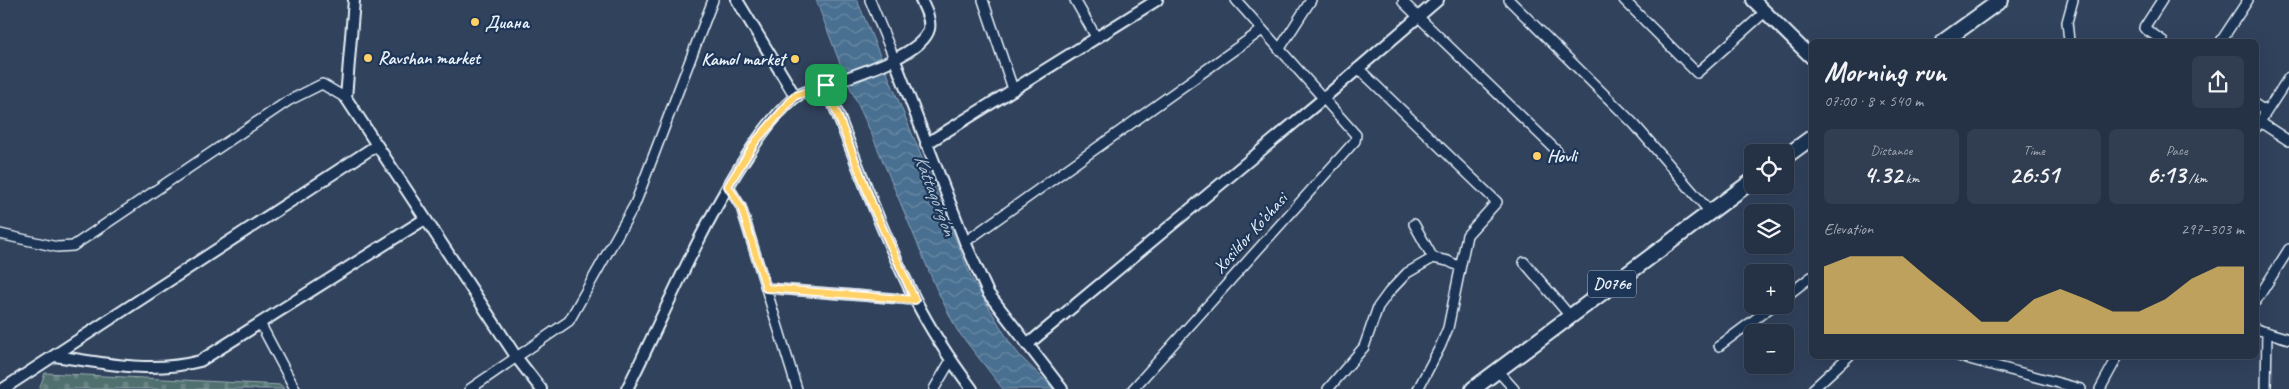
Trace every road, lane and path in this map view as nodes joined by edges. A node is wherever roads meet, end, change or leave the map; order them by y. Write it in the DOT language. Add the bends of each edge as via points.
graph roads {
  1 [pos="354,0"];
  2 [pos="713,0"];
  3 [pos="737,0"];
  4 [pos="870,0"];
  5 [pos="921,0"];
  6 [pos="983,0"];
  7 [pos="1075,0"];
  8 [pos="1157,0"];
  9 [pos="1236,0"];
  10 [pos="1310,0"];
  11 [pos="1404,0"];
  12 [pos="1438,0"];
  13 [pos="1509,0"];
  14 [pos="1624,0"];
  15 [pos="1753,0"];
  16 [pos="2001,0"];
  17 [pos="2073,0"];
  18 [pos="2248,0"];
  19 [pos="2160,1"];
  20 [pos="1766,12"];
  21 [pos="1419,15"];
  22 [pos="1262,30"];
  23 [pos="1096,37"];
  24 [pos="1947,39"];
  25 [pos="2069,39"];
  26 [pos="2160,39"];
  27 [pos="2222,39"];
  28 [pos="1278,50"];
  29 [pos="1809,55"];
  30 [pos="891,60"];
  31 [pos="1358,68"];
  32 [pos="2289,77"];
  33 [pos="826,85"];
  34 [pos="1013,89"];
  35 [pos="795,96"];
  36 [pos="346,98"];
  37 [pos="1324,98"];
  38 [pos="2259,107"];
  39 [pos="2266,112"];
  40 [pos="2259,123"];
  41 [pos="2259,126"];
  42 [pos="1809,139"];
  43 [pos="2289,141"];
  44 [pos="926,144"];
  45 [pos="377,145"];
  46 [pos="1794,150"];
  47 [pos="1557,151"];
  48 [pos="728,186"];
  49 [pos="1744,187"];
  50 [pos="1710,212"];
  51 [pos="425,219"];
  52 [pos="1414,224"];
  53 [pos="0,234"];
  54 [pos="965,242"];
  55 [pos="2289,249"];
  56 [pos="1433,258"];
  57 [pos="1524,262"];
  58 [pos="1460,267"];
  59 [pos="1809,278"];
  60 [pos="766,288"];
  61 [pos="1794,289"];
  62 [pos="2259,297"];
  63 [pos="915,300"];
  64 [pos="1762,314"];
  65 [pos="1570,316"];
  66 [pos="260,323"];
  67 [pos="2259,330"];
  68 [pos="2267,332"];
  69 [pos="2289,339"];
  70 [pos="1027,344"];
  71 [pos="1719,346"];
  72 [pos="55,356"];
  73 [pos="517,358"];
  74 [pos="1846,359"];
  75 [pos="1969,359"];
  76 [pos="2116,359"];
  77 [pos="951,360"];
  78 [pos="1497,370"];
  79 [pos="3,389"];
  80 [pos="295,389"];
  81 [pos="470,389"];
  82 [pos="541,389"];
  83 [pos="627,389"];
  84 [pos="797,389"];
  85 [pos="934,389"];
  86 [pos="972,389"];
  87 [pos="1062,389"];
  88 [pos="1133,389"];
  89 [pos="1328,389"];
  90 [pos="1418,389"];
  91 [pos="1473,389"];
  92 [pos="1514,389"];
  93 [pos="1813,389"];
  94 [pos="2081,389"];
  95 [pos="2100,389"];
  96 [pos="2266,389"];
  1 -- 36 [label="street"];
  2 -- 73 [label="street" via="635,204 569,321"];
  3 -- 35 [label="street"];
  4 -- 30 [label="street"];
  5 -- 30 [label="street" via="930,27 926,36 916,47"];
  6 -- 34 [label="street"];
  7 -- 23 [label="street"];
  8 -- 23 [label="street"];
  9 -- 22 [label="street, Xosildor Ko’chasi"];
  10 -- 28 [label="street"];
  11 -- 21 [label="street"];
  12 -- 21 [label="street"];
  13 -- 50 [label="street" via="1635,125"];
  14 -- 20 [label="street" via="1698,73"];
  15 -- 20 [label="main road"];
  16 -- 24 [label="main road"];
  17 -- 25 [label="street" via="2067,22"];
  18 -- 27 [label="street"];
  19 -- 26 [label="street" via="2144,28"];
  20 -- 29 [label="main road"];
  21 -- 31 [label="street"];
  21 -- 47 [label="street"];
  22 -- 28 [label="street, Xosildor Ko’chasi"];
  22 -- 54 [label="street"];
  23 -- 34 [label="street"];
  28 -- 37 [label="street, Xosildor Ko’chasi"];
  30 -- 33 [label="street"];
  30 -- 44 [label="street"];
  31 -- 37 [label="street"];
  31 -- 58 [label="street" via="1498,202 1467,235"];
  32 -- 39 [label="street"];
  33 -- 35 [label="street"];
  33 -- 63 [label="street" via="874,209"];
  34 -- 44 [label="street"];
  35 -- 48 [label="street" via="756,141"];
  36 -- 45 [label="street"];
  36 -- 53 [label="street" via="322,84 288,101 73,246 57,247"];
  37 -- 70 [label="street"];
  37 -- 88 [label="street, Xosildor Ko’chasi" via="1356,134 1355,141"];
  38 -- 39 [label="street"];
  39 -- 40 [label="street"];
  41 -- 43 [label="street"];
  42 -- 46 [label="main road"];
  44 -- 54 [label="street"];
  45 -- 51 [label="street"];
  45 -- 72 [label="street"];
  48 -- 60 [label="street" via="741,207"];
  48 -- 83 [label="street" via="693,248"];
  49 -- 50 [label="main road, D076e"];
  50 -- 65 [label="main road, D076e"];
  51 -- 66 [label="street"];
  51 -- 73 [label="street"];
  52 -- 56 [label="street"];
  54 -- 70 [label="street" via="988,293"];
  55 -- 62 [label="street"];
  56 -- 58 [label="street"];
  56 -- 89 [label="street" via="1407,272 1389,292 1378,307 1364,347"];
  57 -- 65 [label="street"];
  58 -- 90 [label="street" via="1448,328"];
  59 -- 61 [label="street"];
  60 -- 63 [label="street"];
  60 -- 84 [label="street"];
  63 -- 77 [label="street"];
  64 -- 71 [label="street"];
  65 -- 78 [label="main road, D076e"];
  66 -- 72 [label="street" via="200,361 176,367 135,367"];
  66 -- 80 [label="street"];
  67 -- 68 [label="street"];
  68 -- 69 [label="street"];
  68 -- 96 [label="street"];
  70 -- 87 [label="street"];
  72 -- 79 [label="street"];
  73 -- 81 [label="street"];
  73 -- 82 [label="street"];
  74 -- 93 [label="street"];
  75 -- 94 [label="street"];
  76 -- 95 [label="street"];
  77 -- 85 [label="street"];
  77 -- 86 [label="street"];
  78 -- 91 [label="main road, D076e"];
  78 -- 92 [label="street"];
}
